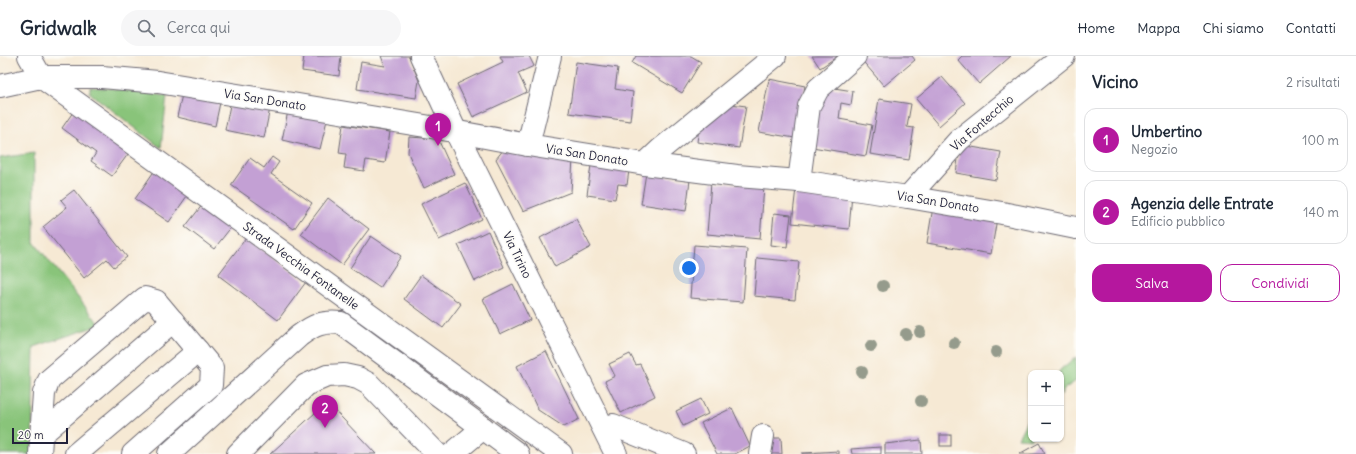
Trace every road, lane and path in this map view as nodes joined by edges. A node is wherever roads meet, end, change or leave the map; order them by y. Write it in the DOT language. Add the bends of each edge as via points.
graph roads {
  1 [pos="29,56"];
  2 [pos="421,56"];
  3 [pos="550,56"];
  4 [pos="775,56"];
  5 [pos="855,56"];
  6 [pos="1064,56"];
  7 [pos="41,77"];
  8 [pos="0,86"];
  9 [pos="456,132"];
  10 [pos="528,145"];
  11 [pos="645,164"];
  12 [pos="799,181"];
  13 [pos="908,197"];
  14 [pos="1076,228"];
  15 [pos="173,321"];
  16 [pos="198,351"];
  17 [pos="483,428"];
  18 [pos="604,429"];
  19 [pos="40,445"];
  20 [pos="76,454"];
  21 [pos="134,454"];
  22 [pos="169,454"];
  23 [pos="238,454"];
  24 [pos="437,454"];
  25 [pos="452,454"];
  26 [pos="518,454"];
  27 [pos="561,454"];
  28 [pos="616,454"];
  29 [pos="684,454"];
  1 -- 7 [label="street"];
  2 -- 9 [label="street, Via Tirino"];
  3 -- 10 [label="street, Via San Donato"];
  4 -- 11 [label="street, Via San Donato"];
  5 -- 12 [label="street" via="818,89 809,106"];
  6 -- 13 [label="street, Via Fontecchio" via="959,140"];
  7 -- 8 [label="street, Via San Donato"];
  7 -- 9 [label="street, Via San Donato" via="102,77 158,82"];
  7 -- 27 [label="street, Strada Vecchia Fontanelle"];
  9 -- 10 [label="street, Via San Donato"];
  9 -- 18 [label="street, Via Tirino"];
  10 -- 11 [label="street, Via San Donato"];
  11 -- 12 [label="street, Via San Donato"];
  12 -- 13 [label="street, Via San Donato"];
  13 -- 14 [label="street, Via San Donato"];
  15 -- 16 [label="street"];
  15 -- 19 [label="street"];
  15 -- 19 [label="street" via="156,301 145,298 49,380 44,393"];
  16 -- 20 [label="street"];
  16 -- 21 [label="street" via="212,368 211,385"];
  17 -- 22 [label="street" via="341,323 324,323 312,326 299,336"];
  17 -- 25 [label="street"];
  17 -- 26 [label="street"];
  18 -- 28 [label="street, Via Tirino"];
  18 -- 29 [label="street" via="613,425"];
  23 -- 24 [label="street" via="306,385 327,376 344,375 369,384"];
}
